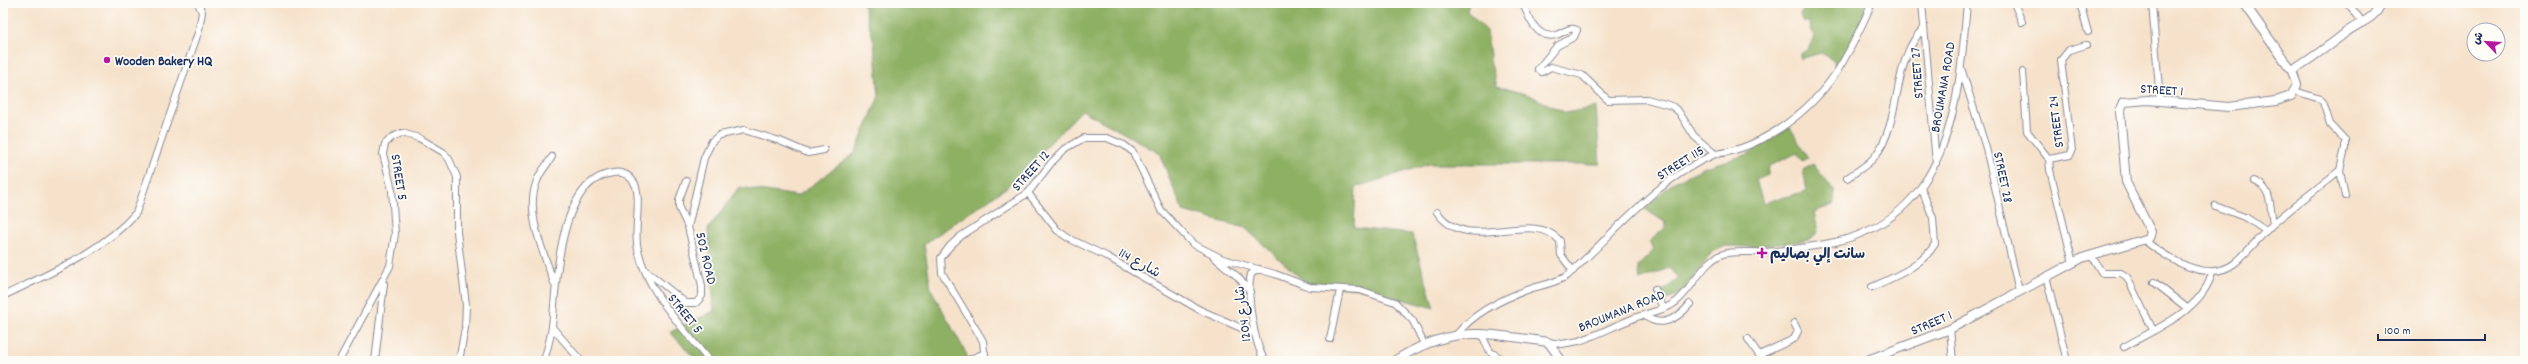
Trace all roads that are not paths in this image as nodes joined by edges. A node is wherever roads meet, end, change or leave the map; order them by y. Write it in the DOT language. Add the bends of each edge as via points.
graph roads {
  1 [pos="198,3"];
  2 [pos="1523,3"];
  3 [pos="1872,3"];
  4 [pos="1922,3"];
  5 [pos="1967,3"];
  6 [pos="2014,3"];
  7 [pos="2080,3"];
  8 [pos="2152,3"];
  9 [pos="2244,3"];
  10 [pos="2348,3"];
  11 [pos="2383,3"];
  12 [pos="2022,22"];
  13 [pos="2363,23"];
  14 [pos="1924,28"];
  15 [pos="2088,32"];
  16 [pos="2086,45"];
  17 [pos="1961,68"];
  18 [pos="2292,71"];
  19 [pos="2023,72"];
  20 [pos="2295,92"];
  21 [pos="2160,101"];
  22 [pos="824,150"];
  23 [pos="1715,154"];
  24 [pos="552,157"];
  25 [pos="2050,159"];
  26 [pos="1936,164"];
  27 [pos="2340,170"];
  28 [pos="1847,178"];
  29 [pos="686,181"];
  30 [pos="2254,181"];
  31 [pos="1921,188"];
  32 [pos="1028,193"];
  33 [pos="2345,196"];
  34 [pos="2215,206"];
  35 [pos="1437,212"];
  36 [pos="2273,224"];
  37 [pos="688,227"];
  38 [pos="2266,231"];
  39 [pos="2144,240"];
  40 [pos="1208,253"];
  41 [pos="2091,255"];
  42 [pos="2073,263"];
  43 [pos="1260,269"];
  44 [pos="645,270"];
  45 [pos="1573,271"];
  46 [pos="2212,272"];
  47 [pos="2046,276"];
  48 [pos="384,281"];
  49 [pos="2154,282"];
  50 [pos="555,284"];
  51 [pos="1872,287"];
  52 [pos="1655,289"];
  53 [pos="1340,290"];
  54 [pos="1250,292"];
  55 [pos="2019,292"];
  56 [pos="3,296"];
  57 [pos="1690,304"];
  58 [pos="1663,308"];
  59 [pos="2187,308"];
  60 [pos="1644,314"];
  61 [pos="1794,323"];
  62 [pos="552,327"];
  63 [pos="1950,329"];
  64 [pos="2153,330"];
  65 [pos="1481,333"];
  66 [pos="1255,334"];
  67 [pos="1457,334"];
  68 [pos="1330,339"];
  69 [pos="1748,339"];
  70 [pos="1548,342"];
  71 [pos="1424,344"];
  72 [pos="2124,347"];
  73 [pos="985,354"];
  74 [pos="1501,358"];
  75 [pos="1761,358"];
  76 [pos="339,361"];
  77 [pos="375,361"];
  78 [pos="459,361"];
  79 [pos="544,361"];
  80 [pos="581,361"];
  81 [pos="709,361"];
  82 [pos="966,361"];
  83 [pos="985,361"];
  84 [pos="1265,361"];
  85 [pos="1394,361"];
  86 [pos="1562,361"];
  87 [pos="1866,361"];
  88 [pos="1953,361"];
  89 [pos="2067,361"];
  1 -- 56 [label="street" via="202,12 199,30 136,213 123,227 88,251"];
  2 -- 23 [label="street, STREET 115" via="1532,23 1542,33 1550,36 1572,28 1576,30 1574,37 1557,46 1538,69 1540,72 1551,67 1576,72 1608,100 1647,99 1672,106 1679,112 1691,132"];
  3 -- 23 [label="street" via="1851,50 1831,83 1812,105 1754,144 1739,150"];
  4 -- 14 [label="street, STREET 27"];
  5 -- 17 [label="street, BROUMANA ROAD"];
  6 -- 12 [label="street"];
  7 -- 15 [label="street"];
  8 -- 21 [label="street"];
  9 -- 18 [label="street"];
  10 -- 13 [label="street"];
  11 -- 13 [label="street" via="2376,15"];
  13 -- 18 [label="street"];
  14 -- 26 [label="street, STREET 27"];
  14 -- 28 [label="street" via="1912,42 1896,102 1879,151 1871,162"];
  16 -- 25 [label="street, STREET 24" via="2069,50 2061,60 2072,151 2070,155"];
  17 -- 26 [label="street, BROUMANA ROAD" via="1952,117"];
  17 -- 55 [label="street, STREET 28" via="1986,148"];
  18 -- 20 [label="street" via="2297,85"];
  19 -- 25 [label="street" via="2027,131"];
  20 -- 21 [label="street, STREET 1" via="2285,99 2229,106"];
  20 -- 27 [label="street" via="2320,99 2330,124 2343,136 2346,144"];
  21 -- 39 [label="street, STREET 1" via="2135,99 2124,102 2120,111 2126,182 2151,232 2149,238"];
  22 -- 37 [label="street" via="808,154 780,141 744,130 720,135 712,141 704,158"];
  23 -- 45 [label="street, STREET 115" via="1671,179 1647,198"];
  24 -- 50 [label="street" via="536,182 533,202 538,232"];
  25 -- 42 [label="street, STREET 24" via="2052,178"];
  26 -- 31 [label="street, BROUMANA ROAD"];
  27 -- 33 [label="street"];
  27 -- 36 [label="street"];
  29 -- 37 [label="street, 502 ROAD" via="679,208"];
  30 -- 36 [label="street" via="2267,189"];
  31 -- 51 [label="street" via="1933,218 1935,244 1924,257 1905,271"];
  31 -- 58 [label="street, BROUMANA ROAD" via="1892,217 1862,233 1834,242 1766,252 1724,254 1712,262 1676,302"];
  32 -- 40 [label="street, STREET 12" via="1051,163 1074,142 1091,137 1115,140 1135,156 1155,201 1165,216 1186,238"];
  32 -- 66 [label="street, شارع 114" via="1047,219 1068,238 1106,256 1200,310"];
  32 -- 73 [label="street, STREET 12" via="961,236 941,258 942,273 979,333"];
  34 -- 38 [label="street" via="2246,218"];
  35 -- 45 [label="street" via="1443,221 1462,231 1527,228 1553,234 1560,241 1561,256"];
  36 -- 38 [label="street"];
  37 -- 44 [label="street, 502 ROAD" via="702,286 700,300 694,304 686,303"];
  38 -- 46 [label="street" via="2233,264"];
  39 -- 41 [label="street, STREET 1"];
  39 -- 46 [label="street" via="2171,260"];
  40 -- 43 [label="street, STREET 12"];
  40 -- 54 [label="street, STREET 12" via="1235,274"];
  41 -- 42 [label="street, STREET 1"];
  41 -- 64 [label="street" via="2102,273 2121,273 2127,277"];
  42 -- 47 [label="street, STREET 1"];
  43 -- 53 [label="street, STREET 12" via="1310,287"];
  43 -- 54 [label="street, شارع 1204" via="1251,274"];
  44 -- 50 [label="street, STREET 5" via="638,250 638,194 634,183 626,174 610,173 589,185 574,206 561,242"];
  44 -- 81 [label="street, STREET 5" via="658,297"];
  45 -- 67 [label="street, STREET 115" via="1553,284 1530,289 1479,314 1466,323"];
  46 -- 59 [label="street" via="2205,291"];
  47 -- 55 [label="street, STREET 1"];
  47 -- 89 [label="street"];
  48 -- 76 [label="street, STREET 5"];
  48 -- 77 [label="street"];
  48 -- 78 [label="street, STREET 5" via="390,266 395,234 392,190 383,154 385,144 392,136 402,133 419,138 439,149 449,159 457,177 457,232 466,305"];
  49 -- 59 [label="street"];
  50 -- 62 [label="street, STREET 5"];
  52 -- 58 [label="street"];
  53 -- 68 [label="street"];
  53 -- 71 [label="street, STREET 12" via="1360,290 1395,302 1413,321"];
  54 -- 66 [label="street, شارع 1204"];
  55 -- 63 [label="street, STREET 1"];
  57 -- 60 [label="street" via="1683,312 1663,322 1654,322"];
  58 -- 60 [label="street, BROUMANA ROAD"];
  59 -- 64 [label="street"];
  60 -- 70 [label="street, BROUMANA ROAD" via="1579,341 1562,344"];
  61 -- 75 [label="street" via="1798,331 1794,339"];
  62 -- 79 [label="street, STREET 5"];
  62 -- 80 [label="street"];
  63 -- 87 [label="street, STREET 1"];
  63 -- 88 [label="street"];
  64 -- 72 [label="street"];
  65 -- 67 [label="street, BROUMANA ROAD"];
  65 -- 70 [label="street, BROUMANA ROAD" via="1504,334"];
  65 -- 74 [label="street" via="1490,352"];
  66 -- 84 [label="street, شارع 1204"];
  67 -- 71 [label="street, BROUMANA ROAD"];
  69 -- 75 [label="street"];
  70 -- 86 [label="street"];
  71 -- 85 [label="street, BROUMANA ROAD"];
  73 -- 82 [label="street"];
  73 -- 83 [label="street, STREET 12"];
}
